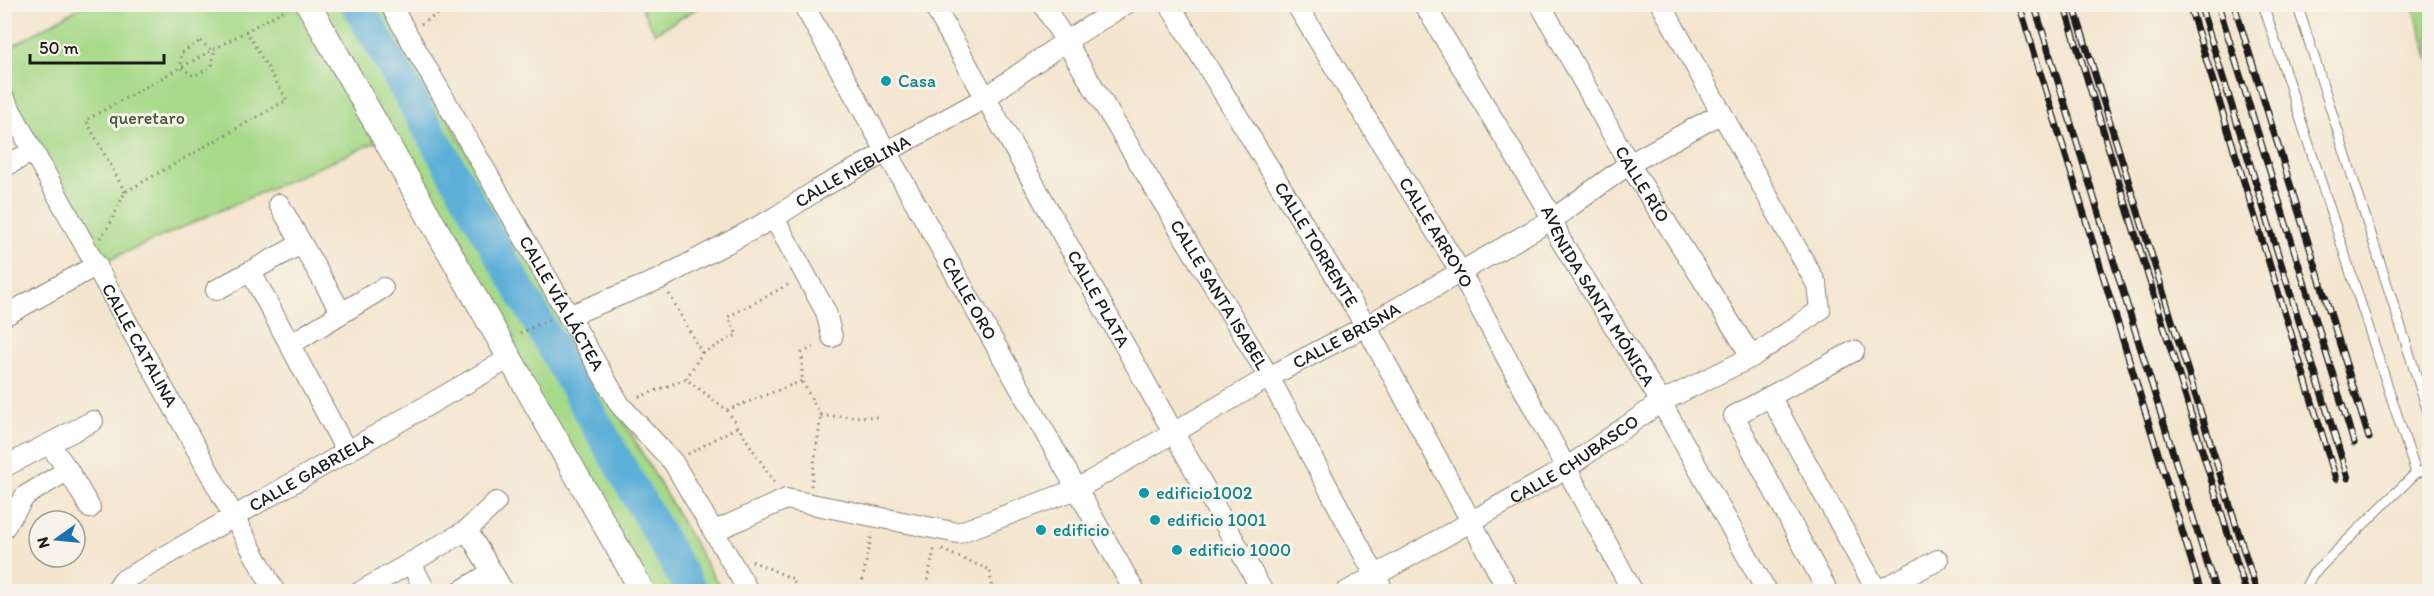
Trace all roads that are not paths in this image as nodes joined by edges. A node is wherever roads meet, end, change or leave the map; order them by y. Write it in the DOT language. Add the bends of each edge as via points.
graph roads {
  1 [pos="308,4"];
  2 [pos="390,4"];
  3 [pos="803,4"];
  4 [pos="933,4"];
  5 [pos="1043,4"];
  6 [pos="1126,4"];
  7 [pos="1169,4"];
  8 [pos="1296,4"];
  9 [pos="1424,4"];
  10 [pos="1540,4"];
  11 [pos="1661,4"];
  12 [pos="2263,4"];
  13 [pos="2297,4"];
  14 [pos="1064,43"];
  15 [pos="4,98"];
  16 [pos="985,98"];
  17 [pos="1722,113"];
  18 [pos="33,151"];
  19 [pos="887,151"];
  20 [pos="1629,164"];
  21 [pos="4,167"];
  22 [pos="279,204"];
  23 [pos="774,218"];
  24 [pos="1553,219"];
  25 [pos="301,244"];
  26 [pos="94,258"];
  27 [pos="1460,271"];
  28 [pos="251,273"];
  29 [pos="383,288"];
  30 [pos="216,290"];
  31 [pos="341,312"];
  32 [pos="4,316"];
  33 [pos="568,316"];
  34 [pos="1365,326"];
  35 [pos="832,337"];
  36 [pos="291,344"];
  37 [pos="1854,351"];
  38 [pos="1752,357"];
  39 [pos="510,358"];
  40 [pos="1269,377"];
  41 [pos="1771,398"];
  42 [pos="1660,402"];
  43 [pos="2430,418"];
  44 [pos="93,421"];
  45 [pos="1173,432"];
  46 [pos="49,444"];
  47 [pos="347,452"];
  48 [pos="4,466"];
  49 [pos="1568,467"];
  50 [pos="2430,469"];
  51 [pos="69,470"];
  52 [pos="2416,473"];
  53 [pos="1077,489"];
  54 [pos="496,502"];
  55 [pos="90,508"];
  56 [pos="235,517"];
  57 [pos="1472,523"];
  58 [pos="4,528"];
  59 [pos="467,530"];
  60 [pos="715,531"];
  61 [pos="1938,560"];
  62 [pos="411,563"];
  63 [pos="492,572"];
  64 [pos="1380,583"];
  65 [pos="116,591"];
  66 [pos="275,591"];
  67 [pos="360,591"];
  68 [pos="426,591"];
  69 [pos="459,591"];
  70 [pos="504,591"];
  71 [pos="643,591"];
  72 [pos="749,591"];
  73 [pos="1135,591"];
  74 [pos="1263,591"];
  75 [pos="1346,591"];
  76 [pos="1509,591"];
  77 [pos="1633,591"];
  78 [pos="1767,591"];
  79 [pos="1825,591"];
  80 [pos="1876,591"];
  81 [pos="2303,591"];
  1 -- 39 [label="street"];
  2 -- 33 [label="street, CALLE VÍA LÁCTEA"];
  3 -- 19 [label="street, CALLE ORO"];
  4 -- 16 [label="street, CALLE PLATA"];
  5 -- 14 [label="street, CALLE SANTA ISABEL"];
  6 -- 14 [label="street, CALLE NEBLINA"];
  7 -- 34 [label="street, CALLE TORRENTE"];
  8 -- 27 [label="street, CALLE ARROYO"];
  9 -- 24 [label="street, AVENIDA SANTA MÓNICA"];
  10 -- 20 [label="street, CALLE RÍO"];
  11 -- 17 [label="street"];
  12 -- 52 [label="lane"];
  13 -- 43 [label="lane"];
  14 -- 16 [label="street, CALLE NEBLINA"];
  14 -- 40 [label="street, CALLE SANTA ISABEL"];
  15 -- 18 [label="street, CALLE CATALINA"];
  16 -- 19 [label="street, CALLE NEBLINA"];
  16 -- 45 [label="street, CALLE PLATA"];
  17 -- 20 [label="street, CALLE BRISNA"];
  17 -- 38 [label="street, CALLE CHUBASCO" via="1817,285 1820,298 1820,310"];
  18 -- 21 [label="street"];
  18 -- 26 [label="street, CALLE CATALINA"];
  19 -- 23 [label="street, CALLE NEBLINA"];
  19 -- 53 [label="street, CALLE ORO"];
  20 -- 24 [label="street, CALLE BRISNA"];
  20 -- 38 [label="street, CALLE RÍO"];
  22 -- 25 [label="street"];
  23 -- 33 [label="street, CALLE NEBLINA" via="660,279"];
  23 -- 35 [label="street" via="826,312"];
  24 -- 27 [label="street, CALLE BRISNA"];
  24 -- 42 [label="street, AVENIDA SANTA MÓNICA" via="1560,239"];
  25 -- 28 [label="street"];
  25 -- 31 [label="street"];
  26 -- 32 [label="street"];
  26 -- 56 [label="street, CALLE CATALINA"];
  27 -- 34 [label="street, CALLE BRISNA"];
  27 -- 49 [label="street, CALLE ARROYO"];
  28 -- 30 [label="street"];
  28 -- 36 [label="street"];
  29 -- 31 [label="street"];
  31 -- 36 [label="street"];
  33 -- 60 [label="street, CALLE VÍA LÁCTEA" via="620,405 673,462"];
  34 -- 40 [label="street, CALLE BRISNA"];
  34 -- 57 [label="street, CALLE TORRENTE"];
  36 -- 47 [label="street"];
  37 -- 41 [label="street"];
  38 -- 42 [label="street, CALLE CHUBASCO"];
  39 -- 47 [label="street, CALLE GABRIELA"];
  39 -- 71 [label="street"];
  40 -- 45 [label="street, CALLE BRISNA"];
  40 -- 64 [label="street, CALLE SANTA ISABEL"];
  41 -- 79 [label="street" via="1734,416"];
  41 -- 80 [label="street"];
  42 -- 49 [label="street, CALLE CHUBASCO"];
  42 -- 78 [label="street, AVENIDA SANTA MÓNICA"];
  44 -- 46 [label="street"];
  45 -- 53 [label="street, CALLE BRISNA"];
  45 -- 74 [label="street, CALLE PLATA"];
  46 -- 48 [label="street"];
  46 -- 51 [label="street"];
  47 -- 56 [label="street, CALLE GABRIELA"];
  49 -- 57 [label="street, CALLE CHUBASCO"];
  49 -- 77 [label="street, CALLE ARROYO"];
  50 -- 52 [label="lane"];
  51 -- 55 [label="street"];
  51 -- 58 [label="street" via="25,496"];
  52 -- 81 [label="lane" via="2313,574"];
  53 -- 60 [label="street, CALLE BRISNA" via="944,536 876,516 786,499"];
  53 -- 73 [label="street, CALLE ORO"];
  54 -- 59 [label="street"];
  56 -- 65 [label="street, CALLE GABRIELA" via="122,581"];
  56 -- 66 [label="street, CALLE CATALINA"];
  57 -- 64 [label="street, CALLE CHUBASCO"];
  57 -- 76 [label="street, CALLE TORRENTE"];
  59 -- 62 [label="street"];
  59 -- 63 [label="street"];
  60 -- 72 [label="street, CALLE VÍA LÁCTEA"];
  61 -- 80 [label="street"];
  62 -- 67 [label="street"];
  62 -- 68 [label="street"];
  63 -- 69 [label="street"];
  63 -- 70 [label="street"];
  64 -- 75 [label="street, CALLE CHUBASCO"];
}
